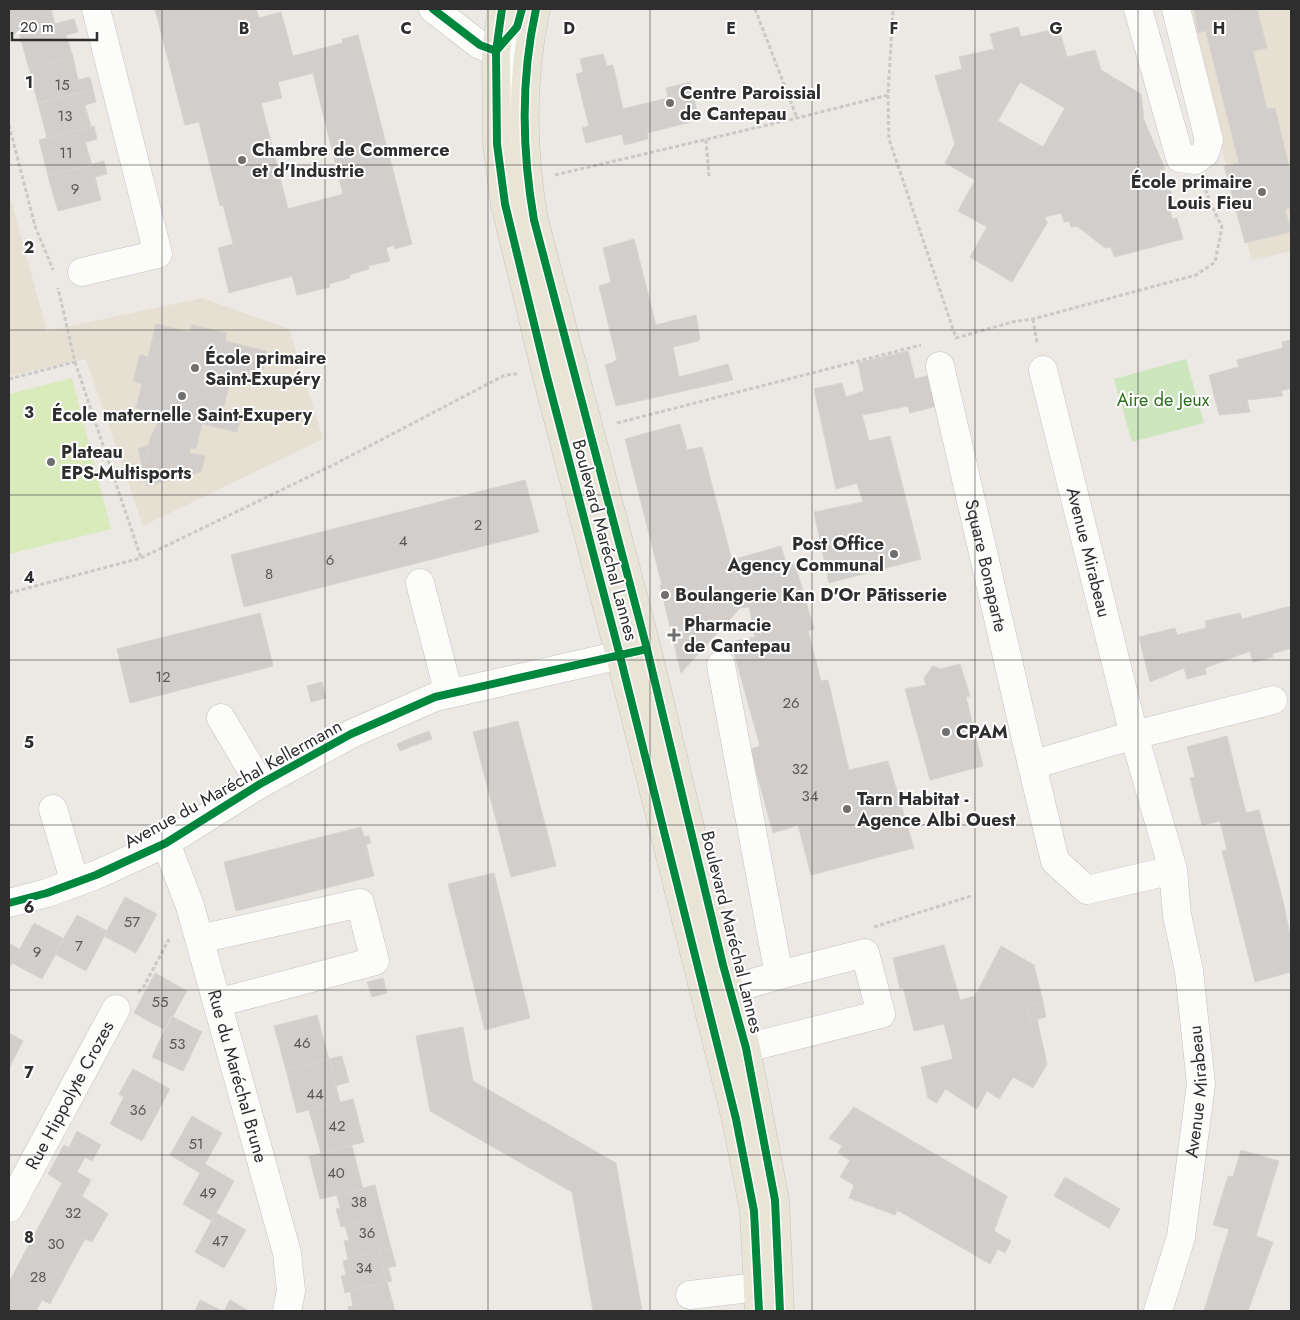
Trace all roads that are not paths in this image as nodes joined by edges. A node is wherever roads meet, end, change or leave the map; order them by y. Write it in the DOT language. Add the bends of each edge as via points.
graph roads {
  1 [pos="96,9"];
  2 [pos="433,9"];
  3 [pos="1138,9"];
  4 [pos="1176,9"];
  5 [pos="517,12"];
  6 [pos="496,51"];
  7 [pos="529,187"];
  8 [pos="69,276"];
  9 [pos="932,355"];
  10 [pos="1043,370"];
  11 [pos="420,583"];
  12 [pos="647,649"];
  13 [pos="620,656"];
  14 [pos="721,665"];
  15 [pos="448,694"];
  16 [pos="1273,700"];
  17 [pos="221,718"];
  18 [pos="1134,735"];
  19 [pos="1032,765"];
  20 [pos="260,784"];
  21 [pos="53,809"];
  22 [pos="166,843"];
  23 [pos="1173,870"];
  24 [pos="75,883"];
  25 [pos="9,903"];
  26 [pos="200,939"];
  27 [pos="779,975"];
  28 [pos="729,990"];
  29 [pos="218,1003"];
  30 [pos="116,1009"];
  31 [pos="746,1048"];
  32 [pos="9,1208"];
  33 [pos="690,1295"];
  34 [pos="758,1299"];
  35 [pos="287,1311"];
  36 [pos="780,1311"];
  37 [pos="1158,1311"];
  1 -- 8 [label="street" via="158,254"];
  2 -- 6 [label="street" via="480,45"];
  3 -- 4 [label="street" via="1180,158 1195,160 1205,153 1209,140"];
  5 -- 6 [label="main road, Boulevard Maréchal Lannes"];
  5 -- 7 [label="street" via="511,64 510,125"];
  6 -- 13 [label="main road, Boulevard Maréchal Lannes" via="497,144 505,204"];
  7 -- 12 [label="main road, Boulevard Maréchal Lannes" via="536,230"];
  9 -- 19 [label="street, Square Bonaparte"];
  10 -- 18 [label="street, Avenue Mirabeau"];
  11 -- 15 [label="street"];
  12 -- 13 [label="street, Avenue du Maréchal Kellermann"];
  12 -- 28 [label="main road, Boulevard Maréchal Lannes"];
  13 -- 15 [label="street, Avenue du Maréchal Kellermann"];
  13 -- 34 [label="main road, Boulevard Maréchal Lannes" via="736,1119 754,1211"];
  14 -- 27 [label="street"];
  15 -- 20 [label="street, Avenue du Maréchal Kellermann" via="351,734"];
  16 -- 18 [label="street"];
  17 -- 20 [label="street"];
  18 -- 19 [label="street"];
  18 -- 23 [label="street"];
  19 -- 23 [label="street, Square Bonaparte" via="1056,861 1087,890"];
  20 -- 22 [label="street, Avenue du Maréchal Kellermann"];
  21 -- 24 [label="street"];
  22 -- 24 [label="street, Avenue du Maréchal Kellermann"];
  22 -- 26 [label="street, Rue du Maréchal Brune"];
  23 -- 37 [label="street, Avenue Mirabeau" via="1177,915 1189,971 1201,1084 1181,1237"];
  24 -- 25 [label="street, Avenue du Maréchal Kellermann" via="48,894"];
  26 -- 29 [label="street, Rue du Maréchal Brune"];
  26 -- 29 [label="street" via="360,903 375,961"];
  27 -- 28 [label="street"];
  27 -- 31 [label="street" via="865,953 881,1014"];
  28 -- 31 [label="main road, Boulevard Maréchal Lannes"];
  29 -- 35 [label="street, Rue du Maréchal Brune" via="287,1253 290,1291"];
  30 -- 32 [label="street, Rue Hippolyte Crozes"];
  31 -- 36 [label="main road, Boulevard Maréchal Lannes" via="775,1200"];
  33 -- 34 [label="street"];
}
